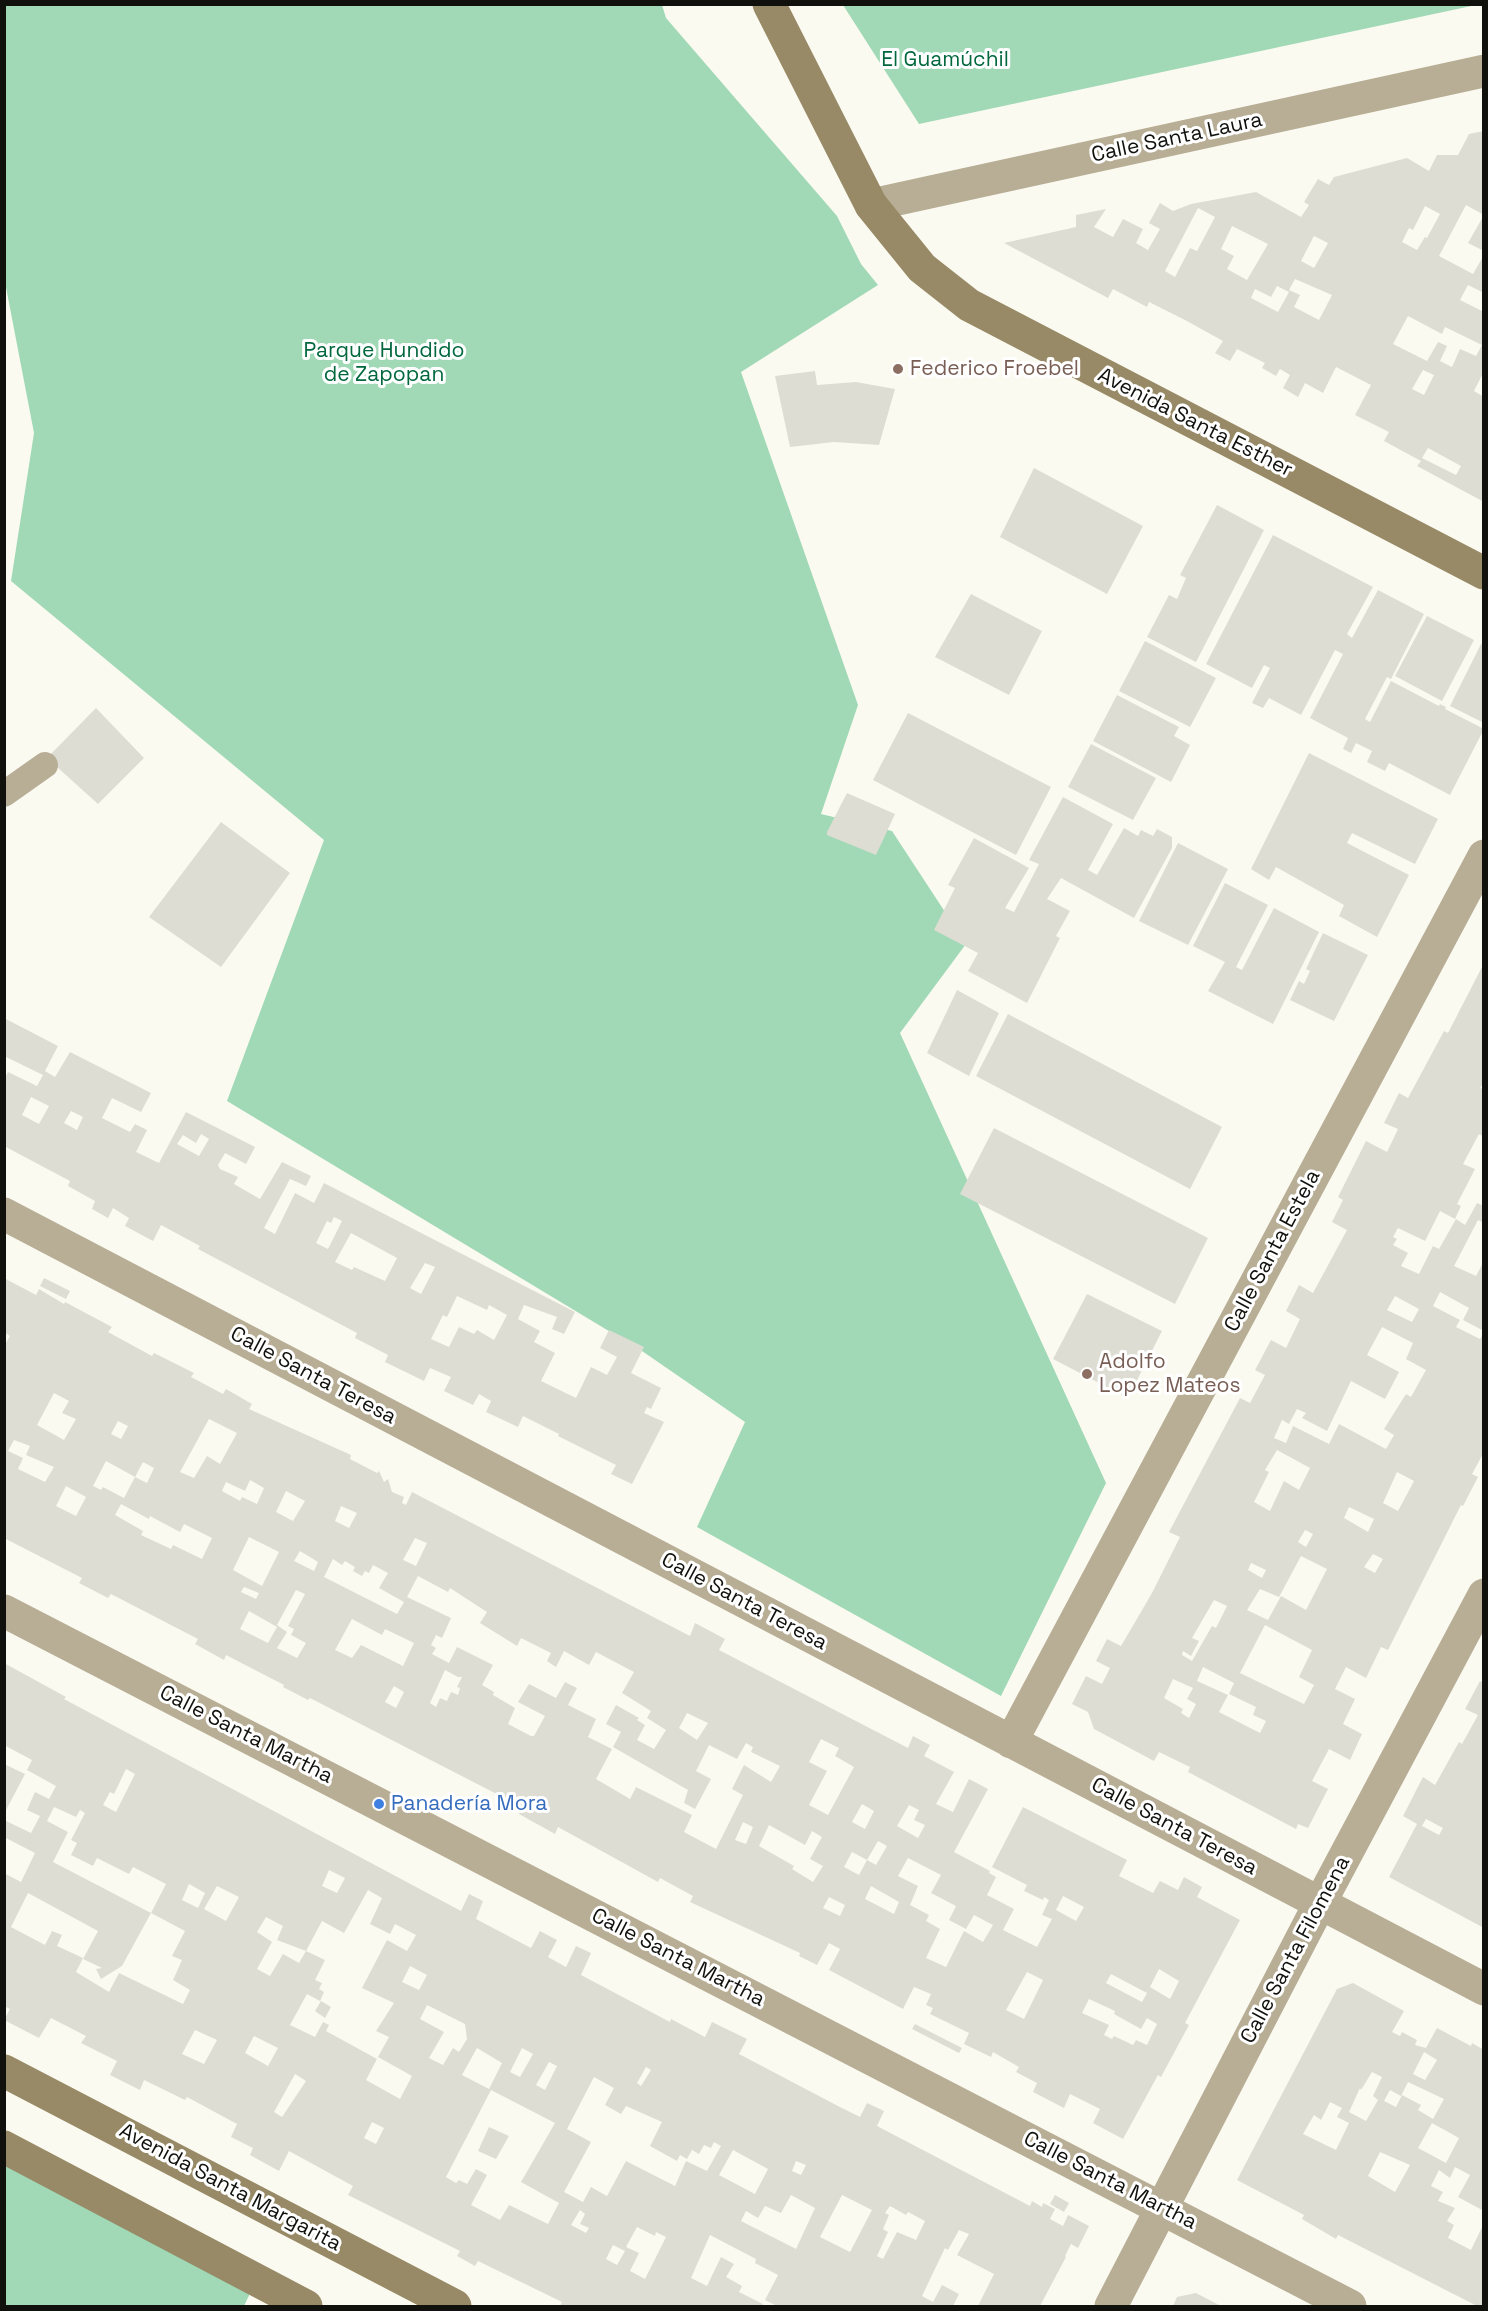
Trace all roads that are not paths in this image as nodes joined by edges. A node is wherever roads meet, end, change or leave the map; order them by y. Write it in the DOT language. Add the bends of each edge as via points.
graph roads {
  1 [pos="769,4"];
  2 [pos="1477,77"];
  3 [pos="871,205"];
  4 [pos="1484,573"];
  5 [pos="45,765"];
  6 [pos="4,794"];
  7 [pos="1484,856"];
  8 [pos="4,1214"];
  9 [pos="1484,1595"];
  10 [pos="4,1611"];
  11 [pos="1011,1742"];
  12 [pos="1320,1903"];
  13 [pos="1484,1989"];
  14 [pos="4,2070"];
  15 [pos="4,2148"];
  16 [pos="1161,2207"];
  17 [pos="306,2307"];
  18 [pos="455,2307"];
  19 [pos="1111,2307"];
  20 [pos="1350,2307"];
  1 -- 3 [label="street, Avenida Santa Esther"];
  2 -- 3 [label="street, Calle Santa Laura"];
  3 -- 4 [label="street, Avenida Santa Esther" via="922,268 969,306"];
  5 -- 6 [label="lane"];
  7 -- 11 [label="street, Calle Santa Estela"];
  8 -- 11 [label="street, Calle Santa Teresa"];
  9 -- 12 [label="street, Calle Santa Filomena"];
  10 -- 16 [label="street, Calle Santa Martha"];
  11 -- 12 [label="street, Calle Santa Teresa"];
  12 -- 13 [label="street, Calle Santa Teresa"];
  12 -- 16 [label="street, Calle Santa Filomena"];
  14 -- 18 [label="street, Avenida Santa Margarita"];
  15 -- 17 [label="street"];
  16 -- 19 [label="street, Calle Santa Filomena"];
  16 -- 20 [label="street, Calle Santa Martha"];
}
